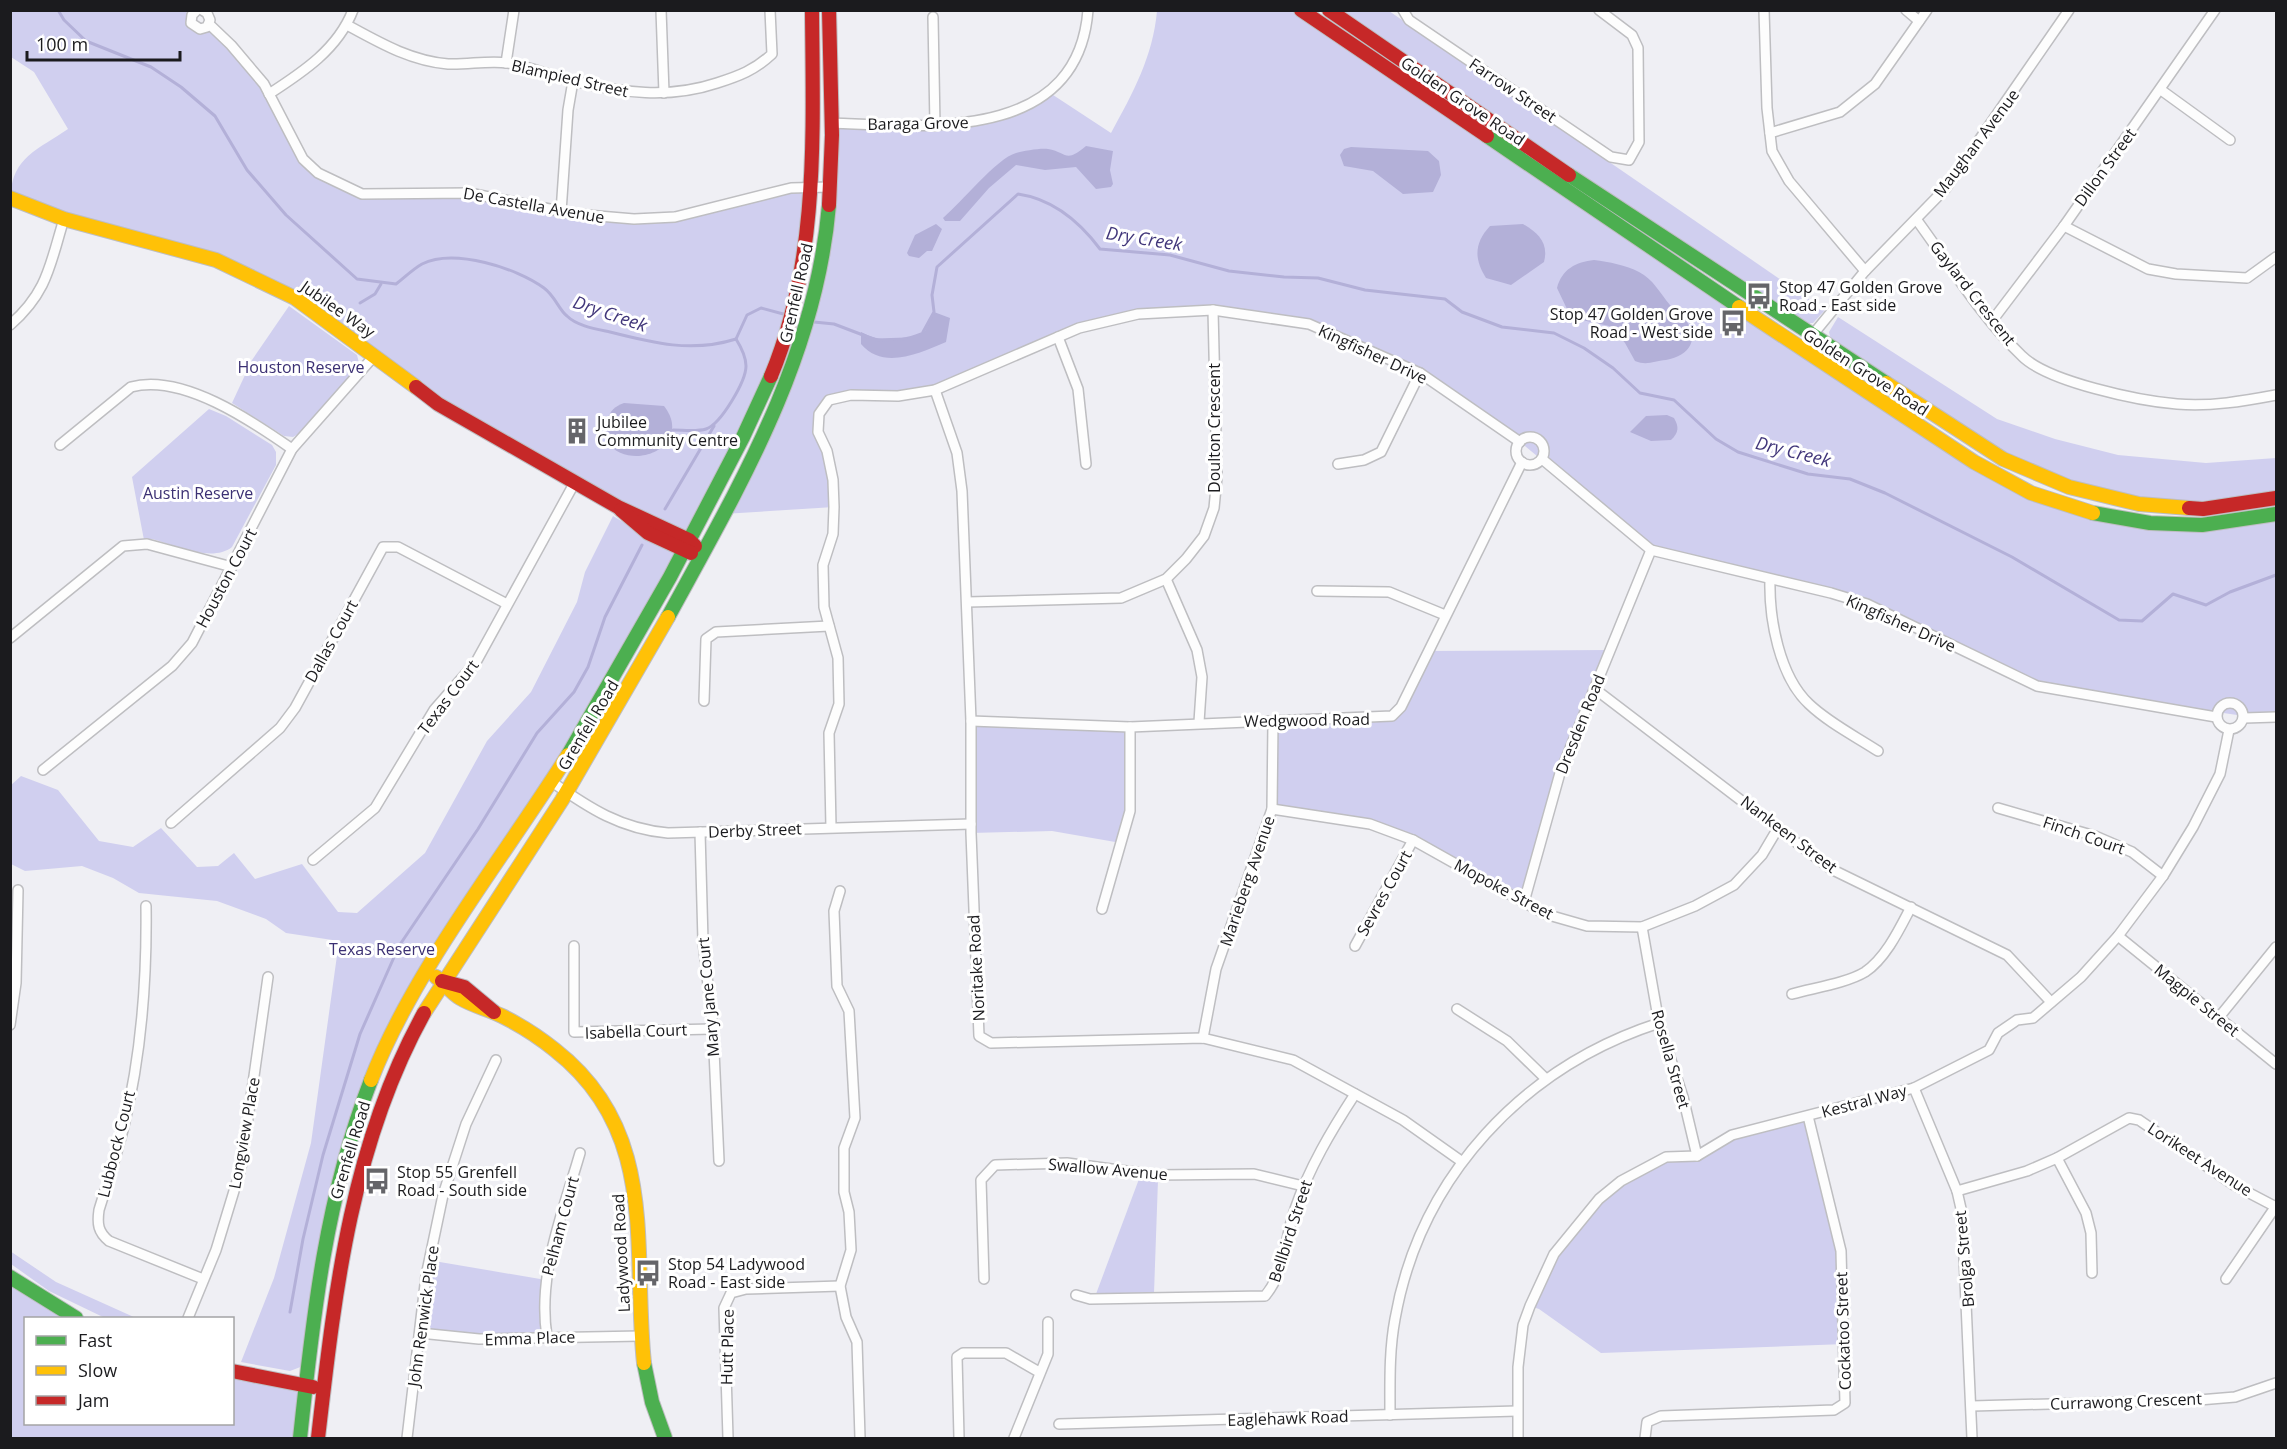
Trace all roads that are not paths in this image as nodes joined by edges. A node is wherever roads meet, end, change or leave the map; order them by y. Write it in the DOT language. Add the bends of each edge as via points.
graph roads {
  1 [pos="353,10"];
  2 [pos="514,10"];
  3 [pos="661,10"];
  4 [pos="770,10"];
  5 [pos="812,10"];
  6 [pos="829,10"];
  7 [pos="1088,10"];
  8 [pos="1301,10"];
  9 [pos="1329,10"];
  10 [pos="1403,10"];
  11 [pos="1599,10"];
  12 [pos="1764,10"];
  13 [pos="1906,10"];
  14 [pos="1927,10"];
  15 [pos="2069,10"];
  16 [pos="2215,10"];
  17 [pos="199,11"];
  18 [pos="933,17"];
  19 [pos="1919,21"];
  20 [pos="209,24"];
  21 [pos="347,25"];
  22 [pos="506,63"];
  23 [pos="573,81"];
  24 [pos="2161,90"];
  25 [pos="664,93"];
  26 [pos="269,94"];
  27 [pos="832,123"];
  28 [pos="935,126"];
  29 [pos="1770,133"];
  30 [pos="2230,140"];
  31 [pos="811,187"];
  32 [pos="830,187"];
  33 [pos="10,198"];
  34 [pos="561,212"];
  35 [pos="64,219"];
  36 [pos="1916,219"];
  37 [pos="2064,226"];
  38 [pos="2277,257"];
  39 [pos="1865,271"];
  40 [pos="1214,310"];
  41 [pos="1992,321"];
  42 [pos="10,325"];
  43 [pos="1812,334"];
  44 [pos="1058,337"];
  45 [pos="1801,349"];
  46 [pos="375,355"];
  47 [pos="1420,373"];
  48 [pos="935,390"];
  49 [pos="2277,395"];
  50 [pos="1520,441"];
  51 [pos="60,445"];
  52 [pos="292,449"];
  53 [pos="1542,459"];
  54 [pos="1522,462"];
  55 [pos="1086,464"];
  56 [pos="1338,464"];
  57 [pos="575,482"];
  58 [pos="2277,498"];
  59 [pos="2277,514"];
  60 [pos="686,545"];
  61 [pos="1651,550"];
  62 [pos="702,555"];
  63 [pos="232,567"];
  64 [pos="1166,579"];
  65 [pos="1770,580"];
  66 [pos="1317,591"];
  67 [pos="967,602"];
  68 [pos="507,604"];
  69 [pos="1445,615"];
  70 [pos="829,626"];
  71 [pos="10,638"];
  72 [pos="1595,689"];
  73 [pos="704,701"];
  74 [pos="2216,717"];
  75 [pos="2277,717"];
  76 [pos="2244,718"];
  77 [pos="971,721"];
  78 [pos="1199,722"];
  79 [pos="1273,722"];
  80 [pos="1130,727"];
  81 [pos="2229,730"];
  82 [pos="1878,751"];
  83 [pos="43,770"];
  84 [pos="552,782"];
  85 [pos="567,793"];
  86 [pos="1998,808"];
  87 [pos="1272,809"];
  88 [pos="171,823"];
  89 [pos="971,824"];
  90 [pos="831,827"];
  91 [pos="1778,828"];
  92 [pos="700,832"];
  93 [pos="1413,840"];
  94 [pos="313,860"];
  95 [pos="2163,876"];
  96 [pos="18,890"];
  97 [pos="840,891"];
  98 [pos="1524,902"];
  99 [pos="146,906"];
  100 [pos="1911,907"];
  101 [pos="1102,909"];
  102 [pos="1642,927"];
  103 [pos="13,935"];
  104 [pos="2118,936"];
  105 [pos="574,946"];
  106 [pos="1355,946"];
  107 [pos="2277,947"];
  108 [pos="427,971"];
  109 [pos="268,977"];
  110 [pos="442,981"];
  111 [pos="1792,994"];
  112 [pos="2051,1002"];
  113 [pos="1457,1009"];
  114 [pos="2220,1016"];
  115 [pos="1659,1023"];
  116 [pos="10,1025"];
  117 [pos="713,1029"];
  118 [pos="1203,1038"];
  119 [pos="496,1060"];
  120 [pos="2277,1064"];
  121 [pos="1546,1079"];
  122 [pos="1914,1088"];
  123 [pos="1355,1094"];
  124 [pos="1808,1116"];
  125 [pos="580,1153"];
  126 [pos="1697,1156"];
  127 [pos="2058,1158"];
  128 [pos="719,1161"];
  129 [pos="1461,1161"];
  130 [pos="1303,1186"];
  131 [pos="1957,1191"];
  132 [pos="2276,1207"];
  133 [pos="2092,1273"];
  134 [pos="10,1277"];
  135 [pos="2226,1278"];
  136 [pos="203,1279"];
  137 [pos="984,1279"];
  138 [pos="840,1286"];
  139 [pos="1076,1295"];
  140 [pos="74,1317"];
  141 [pos="188,1317"];
  142 [pos="1048,1322"];
  143 [pos="420,1333"];
  144 [pos="641,1336"];
  145 [pos="547,1337"];
  146 [pos="234,1371"];
  147 [pos="1039,1372"];
  148 [pos="2277,1383"];
  149 [pos="306,1386"];
  150 [pos="324,1389"];
  151 [pos="1972,1406"];
  152 [pos="1517,1411"];
  153 [pos="1390,1414"];
  154 [pos="1059,1424"];
  155 [pos="300,1438"];
  156 [pos="318,1438"];
  157 [pos="407,1438"];
  158 [pos="665,1438"];
  159 [pos="728,1438"];
  160 [pos="860,1438"];
  161 [pos="959,1438"];
  162 [pos="1014,1438"];
  163 [pos="1518,1438"];
  164 [pos="1645,1438"];
  165 [pos="1972,1438"];
  1 -- 21 [label="street"];
  2 -- 22 [label="street"];
  3 -- 25 [label="street"];
  4 -- 25 [label="street, Blampied Street" via="772,54 760,65 747,74 698,89"];
  5 -- 31 [label="main road, Grenfell Road"];
  6 -- 27 [label="main road, Grenfell Road"];
  7 -- 28 [label="street, Baraga Grove" via="1085,38 1074,61 1061,79 1036,100 1017,112 979,122"];
  8 -- 45 [label="main road, Golden Grove Road"];
  9 -- 43 [label="main road, Golden Grove Road" via="1651,231"];
  10 -- 11 [label="street, Farrow Street" via="1409,20 1611,157 1629,160 1639,142 1638,48 1632,35"];
  12 -- 29 [label="street"];
  13 -- 19 [label="street"];
  14 -- 19 [label="street"];
  15 -- 36 [label="street, Maughan Avenue" via="1946,188"];
  16 -- 24 [label="street, Dillon Street"];
  17 -- 20 [label="street" via="209,15"];
  17 -- 20 [label="street" via="191,19 193,26 200,29"];
  18 -- 28 [label="street"];
  19 -- 29 [label="street" via="1875,84 1840,112"];
  20 -- 26 [label="street, De Castella Avenue" via="248,64"];
  21 -- 22 [label="street, Blampied Street" via="398,52 423,59 448,64"];
  21 -- 26 [label="street" via="320,58"];
  22 -- 23 [label="street, Blampied Street"];
  23 -- 25 [label="street, Blampied Street" via="630,93"];
  23 -- 34 [label="street"];
  24 -- 30 [label="street"];
  24 -- 37 [label="street, Dillon Street"];
  26 -- 34 [label="street, De Castella Avenue" via="303,159 318,173 351,189 372,194 469,193"];
  27 -- 28 [label="street, Baraga Grove"];
  27 -- 32 [label="main road, Grenfell Road"];
  29 -- 39 [label="street" via="1772,151 1789,181"];
  31 -- 32 [label="street, De Castella Avenue"];
  31 -- 34 [label="street, De Castella Avenue" via="663,218 606,218"];
  31 -- 60 [label="main road, Grenfell Road" via="806,244 788,328 760,401"];
  32 -- 62 [label="main road, Grenfell Road" via="823,259 803,340 769,428"];
  33 -- 35 [label="main road, Jubilee Way"];
  35 -- 42 [label="street" via="40,293"];
  35 -- 46 [label="main road, Jubilee Way" via="216,260 295,298"];
  36 -- 39 [label="street, Maughan Avenue"];
  36 -- 41 [label="street, Gaylard Crescent"];
  37 -- 38 [label="street" via="2148,270 2247,278"];
  37 -- 41 [label="street, Dillon Street"];
  39 -- 43 [label="street, Maughan Avenue"];
  40 -- 44 [label="street, Kingfisher Drive" via="1138,314"];
  40 -- 47 [label="street, Kingfisher Drive" via="1310,324"];
  40 -- 64 [label="street, Doulton Crescent" via="1214,508 1204,536"];
  41 -- 49 [label="street, Gaylard Crescent" via="2024,358 2052,376 2097,388 2177,404 2227,403"];
  43 -- 45 [label="street, Maughan Avenue"];
  43 -- 58 [label="main road, Golden Grove Road" via="2003,459 2069,487 2139,504 2203,509"];
  44 -- 48 [label="street, Kingfisher Drive"];
  44 -- 55 [label="street" via="1078,389"];
  45 -- 59 [label="main road, Golden Grove Road" via="1974,462 2031,494 2087,512 2150,523 2202,525"];
  46 -- 52 [label="street, Houston Court"];
  46 -- 57 [label="main road, Jubilee Way" via="438,404"];
  47 -- 50 [label="street, Kingfisher Drive"];
  47 -- 56 [label="street" via="1381,452"];
  48 -- 67 [label="street, Noritake Road" via="957,453"];
  48 -- 70 [label="street, Kingfisher Drive" via="898,396 851,395 829,400 819,414 818,432 833,480 833,534 823,565 824,607"];
  50 -- 53 [label="street" via="1537,438 1544,445"];
  50 -- 54 [label="street" via="1517,454"];
  51 -- 52 [label="street" via="131,387 146,383 190,393 231,410"];
  52 -- 63 [label="street, Houston Court"];
  53 -- 54 [label="street" via="1535,464"];
  53 -- 61 [label="street, Kingfisher Drive"];
  54 -- 69 [label="street, Wedgwood Road"];
  57 -- 60 [label="main road, Jubilee Way" via="618,507 636,525"];
  57 -- 68 [label="street, Texas Court"];
  60 -- 62 [label="main road, Jubilee Way"];
  60 -- 84 [label="main road, Grenfell Road" via="644,626"];
  61 -- 65 [label="street, Kingfisher Drive"];
  61 -- 72 [label="street, Dresden Road"];
  62 -- 85 [label="main road, Grenfell Road"];
  63 -- 71 [label="street" via="147,544 123,546"];
  63 -- 83 [label="street, Houston Court" via="192,643 172,666"];
  64 -- 67 [label="street, Doulton Crescent" via="1120,598"];
  64 -- 78 [label="street" via="1197,650 1202,677"];
  65 -- 74 [label="street, Kingfisher Drive" via="1867,604 2037,686"];
  65 -- 82 [label="street" via="1769,609 1790,676 1814,708"];
  66 -- 69 [label="street" via="1389,592"];
  67 -- 77 [label="street, Noritake Road"];
  68 -- 88 [label="street, Dallas Court" via="398,547 383,547 295,708 280,728"];
  68 -- 94 [label="street, Texas Court" via="476,662 434,710 375,808"];
  69 -- 79 [label="street, Wedgwood Road" via="1401,707 1392,717"];
  70 -- 73 [label="street" via="716,632 706,639"];
  70 -- 90 [label="street, Kingfisher Drive" via="838,658 839,704 829,733"];
  72 -- 91 [label="street, Nankeen Street"];
  72 -- 98 [label="street, Dresden Road" via="1560,773"];
  74 -- 76 [label="street" via="2220,706 2230,702 2240,706"];
  74 -- 81 [label="street"];
  75 -- 76 [label="street"];
  76 -- 81 [label="street" via="2239,726"];
  77 -- 80 [label="street, Wedgwood Road"];
  77 -- 89 [label="street, Noritake Road"];
  78 -- 79 [label="street, Wedgwood Road"];
  78 -- 80 [label="street, Wedgwood Road"];
  79 -- 87 [label="street, Marieberg Avenue"];
  80 -- 101 [label="street" via="1130,811"];
  81 -- 95 [label="street, Kestral Way" via="2220,774"];
  84 -- 85 [label="street, Derby Street"];
  84 -- 108 [label="main road, Grenfell Road"];
  85 -- 92 [label="street, Derby Street" via="630,827 668,833"];
  85 -- 110 [label="main road, Grenfell Road"];
  86 -- 95 [label="street, Finch Court" via="2095,836 2132,852"];
  87 -- 93 [label="street, Mopoke Street" via="1370,824"];
  87 -- 118 [label="street, Marieberg Avenue" via="1216,969"];
  89 -- 90 [label="street, Derby Street"];
  89 -- 118 [label="street, Noritake Road" via="979,1036 991,1043"];
  90 -- 92 [label="street, Derby Street"];
  91 -- 100 [label="street, Nankeen Street" via="1831,869"];
  91 -- 102 [label="street, Mopoke Street" via="1762,855 1734,885"];
  92 -- 117 [label="street, Mary Jane Court" via="703,941"];
  93 -- 98 [label="street, Mopoke Street"];
  93 -- 106 [label="street, Sevres Court"];
  95 -- 104 [label="street, Kestral Way"];
  96 -- 103 [label="street"];
  97 -- 138 [label="street" via="834,911 837,987 849,1011 855,1118 844,1148 844,1192 851,1250"];
  98 -- 102 [label="street, Mopoke Street" via="1545,914 1587,926"];
  99 -- 136 [label="street, Lubbock Court" via="147,959 131,1087 97,1224 109,1242"];
  100 -- 111 [label="street" via="1896,935 1863,973"];
  100 -- 112 [label="street, Nankeen Street" via="2007,955"];
  102 -- 115 [label="street, Rosella Street"];
  103 -- 116 [label="street" via="16,983"];
  104 -- 112 [label="street, Kestral Way" via="2081,977"];
  104 -- 114 [label="street, Magpie Street"];
  105 -- 117 [label="street, Isabella Court" via="574,1032"];
  107 -- 114 [label="street"];
  108 -- 110 [label="main road, Ladywood Road"];
  108 -- 149 [label="main road, Grenfell Road" via="374,1073 342,1164 324,1240"];
  109 -- 136 [label="street, Longview Place" via="240,1168 216,1250"];
  110 -- 144 [label="main road, Ladywood Road" via="449,992 538,1037 571,1063 602,1103 628,1154 638,1206"];
  110 -- 150 [label="main road, Grenfell Road" via="396,1068 362,1161 339,1264"];
  112 -- 122 [label="street, Kestral Way" via="2033,1018 2017,1020 1998,1034 1989,1050"];
  113 -- 121 [label="street" via="1507,1041"];
  114 -- 120 [label="street, Magpie Street"];
  115 -- 121 [label="street" via="1624,1034"];
  115 -- 126 [label="street, Rosella Street"];
  117 -- 128 [label="street, Mary Jane Court"];
  118 -- 123 [label="street, Noritake Road" via="1293,1060"];
  119 -- 143 [label="street, John Renwick Place" via="466,1124 443,1195 426,1270"];
  121 -- 129 [label="street" via="1505,1113"];
  122 -- 124 [label="street, Kestral Way"];
  122 -- 131 [label="street, Brolga Street"];
  123 -- 129 [label="street, Noritake Road" via="1403,1120"];
  123 -- 130 [label="street, Bellbird Street"];
  124 -- 126 [label="street, Kestral Way" via="1732,1135"];
  124 -- 164 [label="street, Cockatoo Street" via="1841,1251 1845,1403 1834,1410 1661,1416 1647,1422"];
  125 -- 145 [label="street, Pelham Court" via="546,1280"];
  126 -- 152 [label="street, Kestral Way" via="1666,1157 1621,1181 1599,1199 1554,1254 1523,1325"];
  127 -- 131 [label="street, Lorikeet Avenue"];
  127 -- 132 [label="street, Lorikeet Avenue" via="2122,1120 2139,1120 2234,1185"];
  127 -- 133 [label="street" via="2086,1213"];
  129 -- 153 [label="street" via="1434,1204 1403,1284 1390,1353"];
  130 -- 137 [label="street, Swallow Avenue" via="1254,1174 1156,1175 1067,1163 995,1165 981,1180"];
  130 -- 139 [label="street, Bellbird Street" via="1277,1282 1265,1296 1090,1299"];
  131 -- 151 [label="street, Brolga Street" via="1964,1233"];
  132 -- 135 [label="street"];
  134 -- 140 [label="main road"];
  136 -- 141 [label="street, Longview Place"];
  138 -- 159 [label="street, Hutt Place" via="746,1289 731,1293 724,1308"];
  138 -- 160 [label="street" via="846,1317 857,1342"];
  142 -- 147 [label="street" via="1048,1354"];
  143 -- 145 [label="street, Emma Place" via="479,1340"];
  143 -- 157 [label="street, John Renwick Place"];
  144 -- 145 [label="street, Emma Place"];
  144 -- 158 [label="main road, Ladywood Road" via="655,1418"];
  146 -- 149 [label="main road"];
  147 -- 161 [label="street" via="1006,1353 963,1353 957,1357"];
  147 -- 162 [label="street"];
  148 -- 151 [label="street, Currawong Crescent" via="2235,1397 2199,1400"];
  149 -- 150 [label="main road"];
  149 -- 155 [label="main road, Grenfell Road"];
  150 -- 156 [label="main road, Grenfell Road"];
  151 -- 165 [label="street, Brolga Street"];
  152 -- 153 [label="street, Eaglehawk Road"];
  152 -- 163 [label="street, Kestral Way"];
  153 -- 154 [label="street, Eaglehawk Road"];
}
